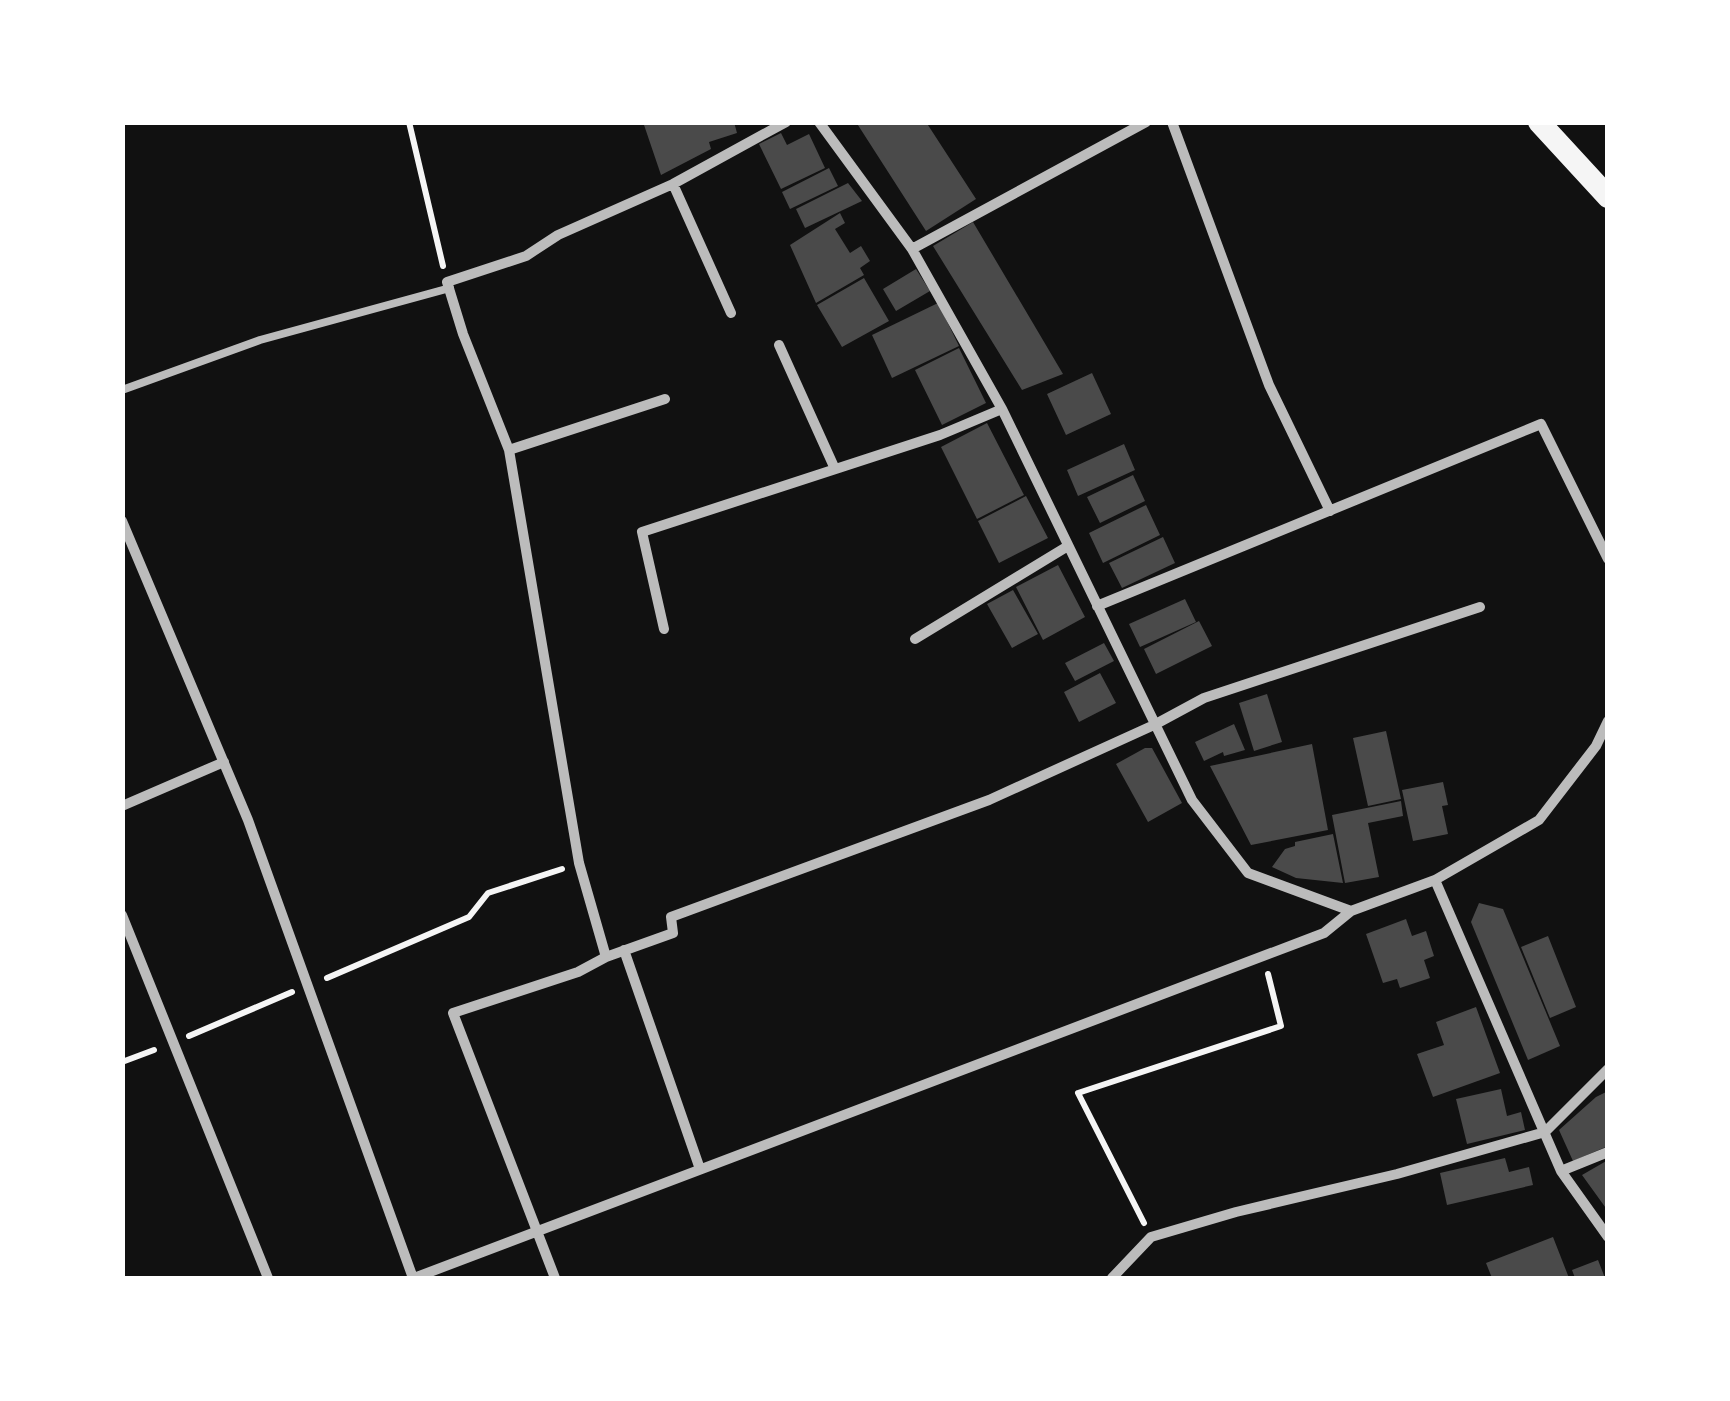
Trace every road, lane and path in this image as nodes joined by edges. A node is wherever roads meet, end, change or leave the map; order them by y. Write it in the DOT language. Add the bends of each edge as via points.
graph roads {
  1 [pos="409,122"];
  2 [pos="786,122"];
  3 [pos="819,122"];
  4 [pos="1146,122"];
  5 [pos="1172,122"];
  6 [pos="1540,122"];
  7 [pos="673,184"];
  8 [pos="1608,197"];
  9 [pos="912,249"];
  10 [pos="448,285"];
  11 [pos="730,313"];
  12 [pos="779,345"];
  13 [pos="122,390"];
  14 [pos="665,400"];
  15 [pos="1002,410"];
  16 [pos="510,450"];
  17 [pos="835,469"];
  18 [pos="1330,511"];
  19 [pos="122,521"];
  20 [pos="1068,546"];
  21 [pos="1608,558"];
  22 [pos="1097,606"];
  23 [pos="1480,608"];
  24 [pos="664,629"];
  25 [pos="915,639"];
  26 [pos="1608,722"];
  27 [pos="1154,725"];
  28 [pos="224,762"];
  29 [pos="122,806"];
  30 [pos="579,863"];
  31 [pos="1435,880"];
  32 [pos="1352,911"];
  33 [pos="122,915"];
  34 [pos="624,950"];
  35 [pos="1262,954"];
  36 [pos="606,957"];
  37 [pos="308,986"];
  38 [pos="174,1042"];
  39 [pos="122,1062"];
  40 [pos="1608,1069"];
  41 [pos="1545,1132"];
  42 [pos="1608,1152"];
  43 [pos="700,1170"];
  44 [pos="1561,1171"];
  45 [pos="539,1231"];
  46 [pos="1151,1237"];
  47 [pos="1608,1237"];
  48 [pos="268,1278"];
  49 [pos="413,1278"];
  50 [pos="555,1278"];
  51 [pos="1112,1278"];
  1 -- 10 [label="path"];
  2 -- 7 [label="street"];
  3 -- 9 [label="street"];
  4 -- 9 [label="street"];
  5 -- 18 [label="street" via="1269,385"];
  6 -- 8 [label="main road"];
  7 -- 10 [label="street" via="526,256"];
  7 -- 11 [label="street"];
  9 -- 15 [label="street"];
  10 -- 13 [label="lane" via="260,340"];
  10 -- 16 [label="street"];
  12 -- 17 [label="street"];
  14 -- 16 [label="street"];
  15 -- 17 [label="street"];
  15 -- 20 [label="street"];
  16 -- 30 [label="street"];
  17 -- 24 [label="street" via="642,532"];
  18 -- 21 [label="street" via="1541,424"];
  18 -- 22 [label="street"];
  19 -- 28 [label="street"];
  20 -- 22 [label="street"];
  20 -- 25 [label="street"];
  22 -- 27 [label="street"];
  23 -- 27 [label="street" via="1204,698"];
  26 -- 31 [label="street" via="1538,820"];
  27 -- 32 [label="street" via="1192,800 1248,872"];
  27 -- 34 [label="street" via="989,800 671,917 673,933"];
  28 -- 29 [label="street"];
  28 -- 37 [label="street"];
  30 -- 36 [label="street"];
  30 -- 37 [label="path" via="488,893 468,917"];
  31 -- 32 [label="street"];
  31 -- 41 [label="street"];
  32 -- 35 [label="street" via="1324,933"];
  33 -- 38 [label="street"];
  34 -- 36 [label="street"];
  34 -- 43 [label="street"];
  35 -- 43 [label="street"];
  35 -- 46 [label="path" via="1281,1026 1078,1093"];
  36 -- 45 [label="street" via="453,1013"];
  37 -- 38 [label="path"];
  37 -- 49 [label="street"];
  38 -- 39 [label="path"];
  38 -- 48 [label="street"];
  40 -- 41 [label="street"];
  41 -- 44 [label="street"];
  41 -- 46 [label="street"];
  42 -- 44 [label="street"];
  43 -- 45 [label="street"];
  44 -- 47 [label="street"];
  45 -- 49 [label="street"];
  45 -- 50 [label="street"];
  46 -- 51 [label="street"];
}
